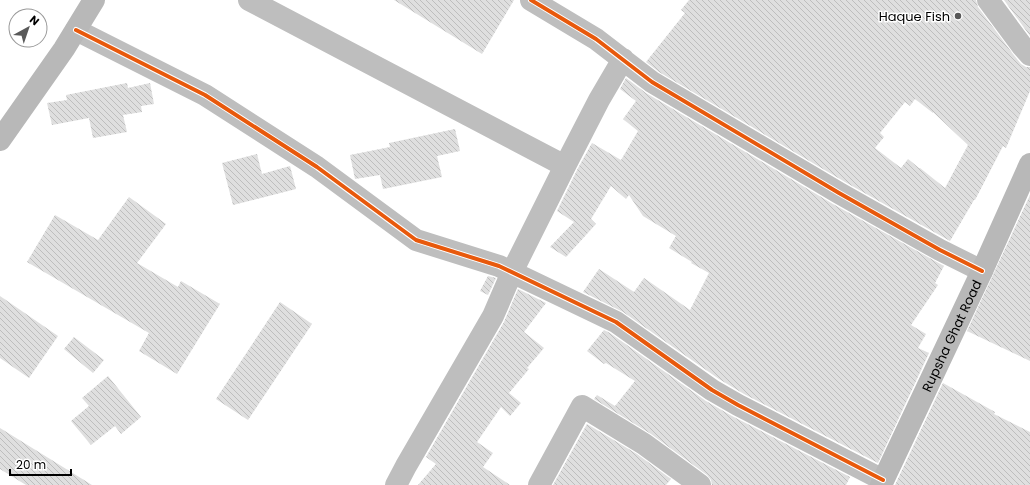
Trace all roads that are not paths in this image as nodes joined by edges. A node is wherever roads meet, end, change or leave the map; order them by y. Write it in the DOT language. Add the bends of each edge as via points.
graph roads {
  1 [pos="94,0"];
  2 [pos="249,0"];
  3 [pos="531,0"];
  4 [pos="988,0"];
  5 [pos="76,30"];
  6 [pos="1030,54"];
  7 [pos="623,59"];
  8 [pos="0,140"];
  9 [pos="1030,164"];
  10 [pos="565,166"];
  11 [pos="982,271"];
  12 [pos="512,272"];
  13 [pos="882,483"];
  14 [pos="396,485"];
  15 [pos="539,485"];
  16 [pos="700,485"];
  1 -- 5 [label="street"];
  2 -- 10 [label="street"];
  3 -- 7 [label="street" via="596,39"];
  4 -- 6 [label="street"];
  5 -- 8 [label="street"];
  5 -- 12 [label="street" via="205,95 317,167 416,240"];
  7 -- 10 [label="street"];
  7 -- 11 [label="street" via="652,82 940,250"];
  9 -- 11 [label="street, Rupsha Ghat Road"];
  10 -- 12 [label="street"];
  11 -- 13 [label="street, Rupsha Ghat Road"];
  12 -- 13 [label="street" via="616,322 712,390"];
  12 -- 14 [label="street" via="493,316"];
  15 -- 16 [label="street" via="582,406 644,444"];
}
